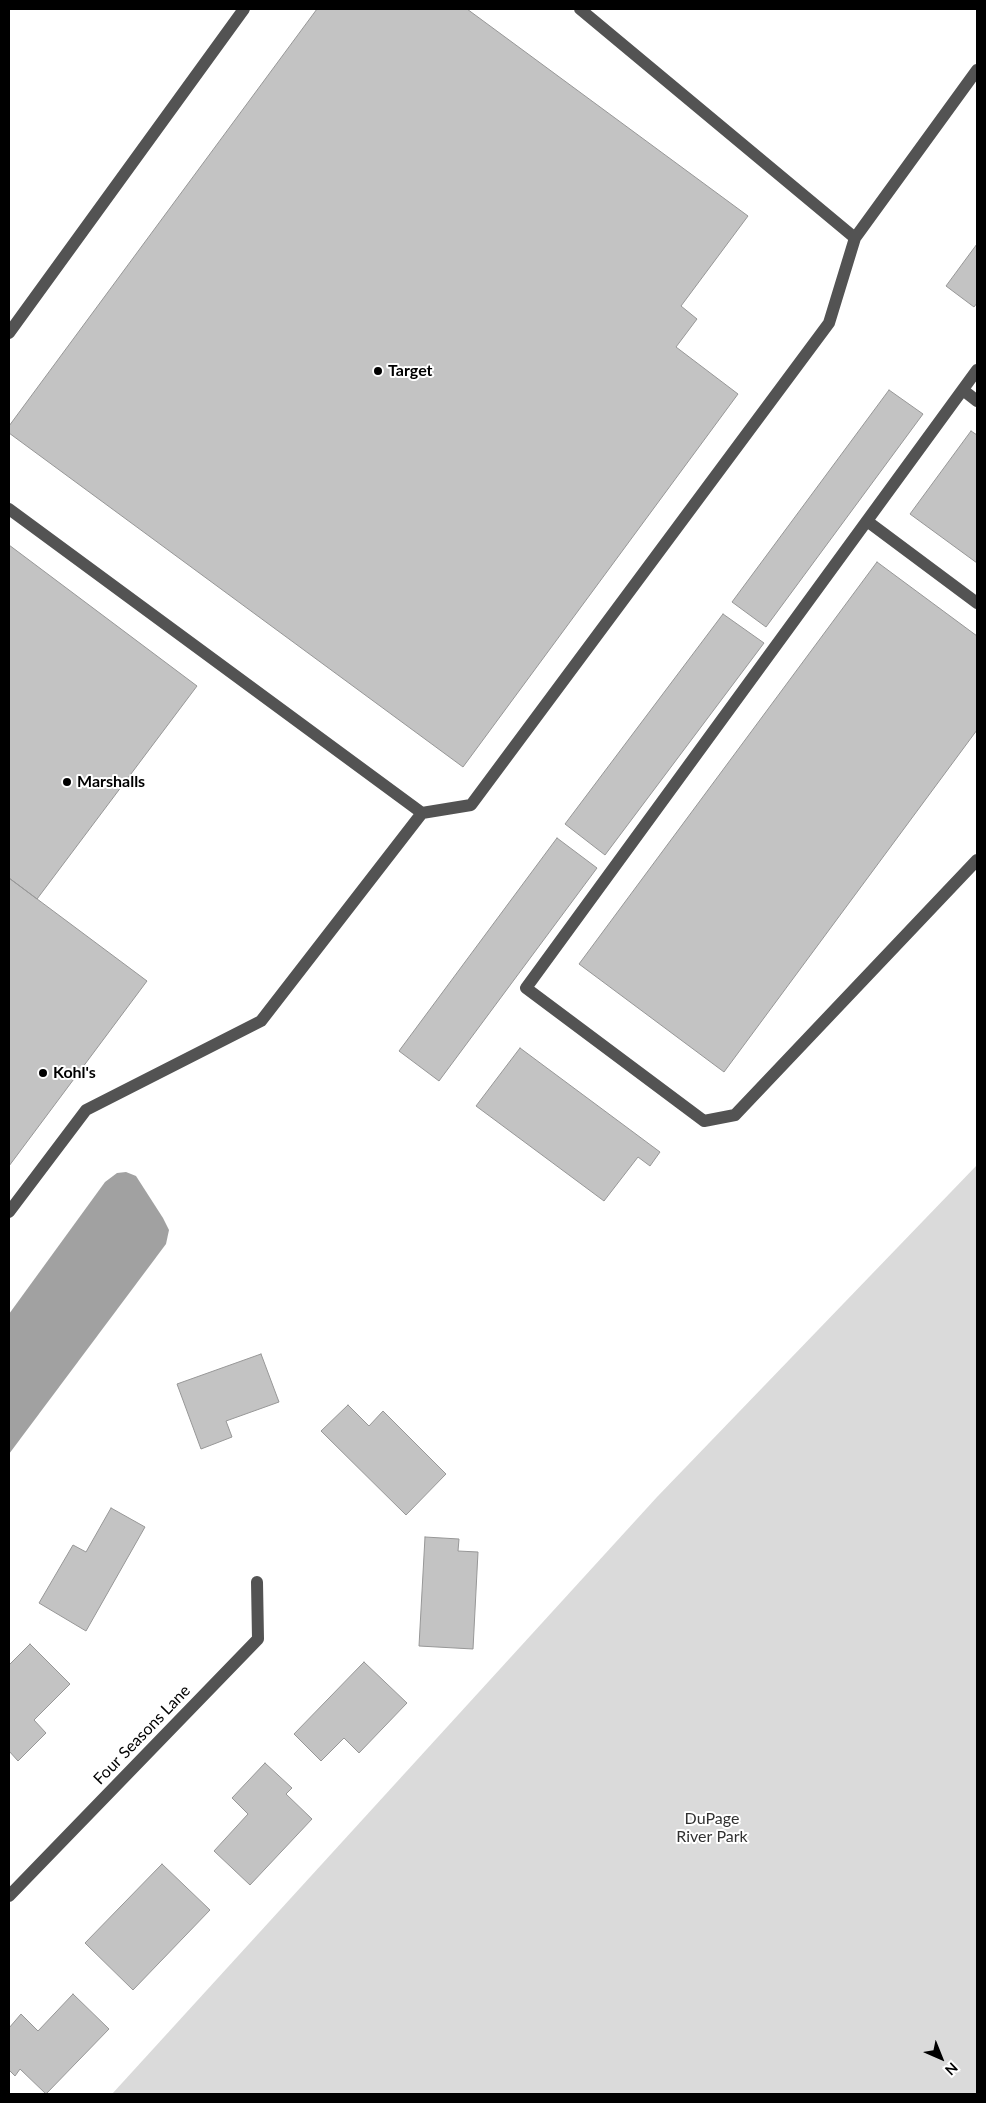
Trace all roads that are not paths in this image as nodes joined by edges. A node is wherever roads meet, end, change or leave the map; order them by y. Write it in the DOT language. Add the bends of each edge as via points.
graph roads {
  1 [pos="244,9"];
  2 [pos="580,9"];
  3 [pos="977,70"];
  4 [pos="855,238"];
  5 [pos="9,333"];
  6 [pos="977,370"];
  7 [pos="963,390"];
  8 [pos="977,401"];
  9 [pos="9,509"];
  10 [pos="867,521"];
  11 [pos="977,602"];
  12 [pos="422,813"];
  13 [pos="977,860"];
  14 [pos="9,1212"];
  15 [pos="257,1582"];
  16 [pos="9,1896"];
  1 -- 5 [label="street"];
  2 -- 4 [label="street"];
  3 -- 4 [label="street"];
  4 -- 12 [label="street" via="829,323 471,805"];
  6 -- 7 [label="street"];
  7 -- 8 [label="street"];
  7 -- 10 [label="street"];
  9 -- 12 [label="street"];
  10 -- 11 [label="street"];
  10 -- 13 [label="street" via="526,988 704,1121 735,1114"];
  12 -- 14 [label="street" via="261,1021 86,1110"];
  15 -- 16 [label="street, Four Seasons Lane" via="258,1639"];
}
